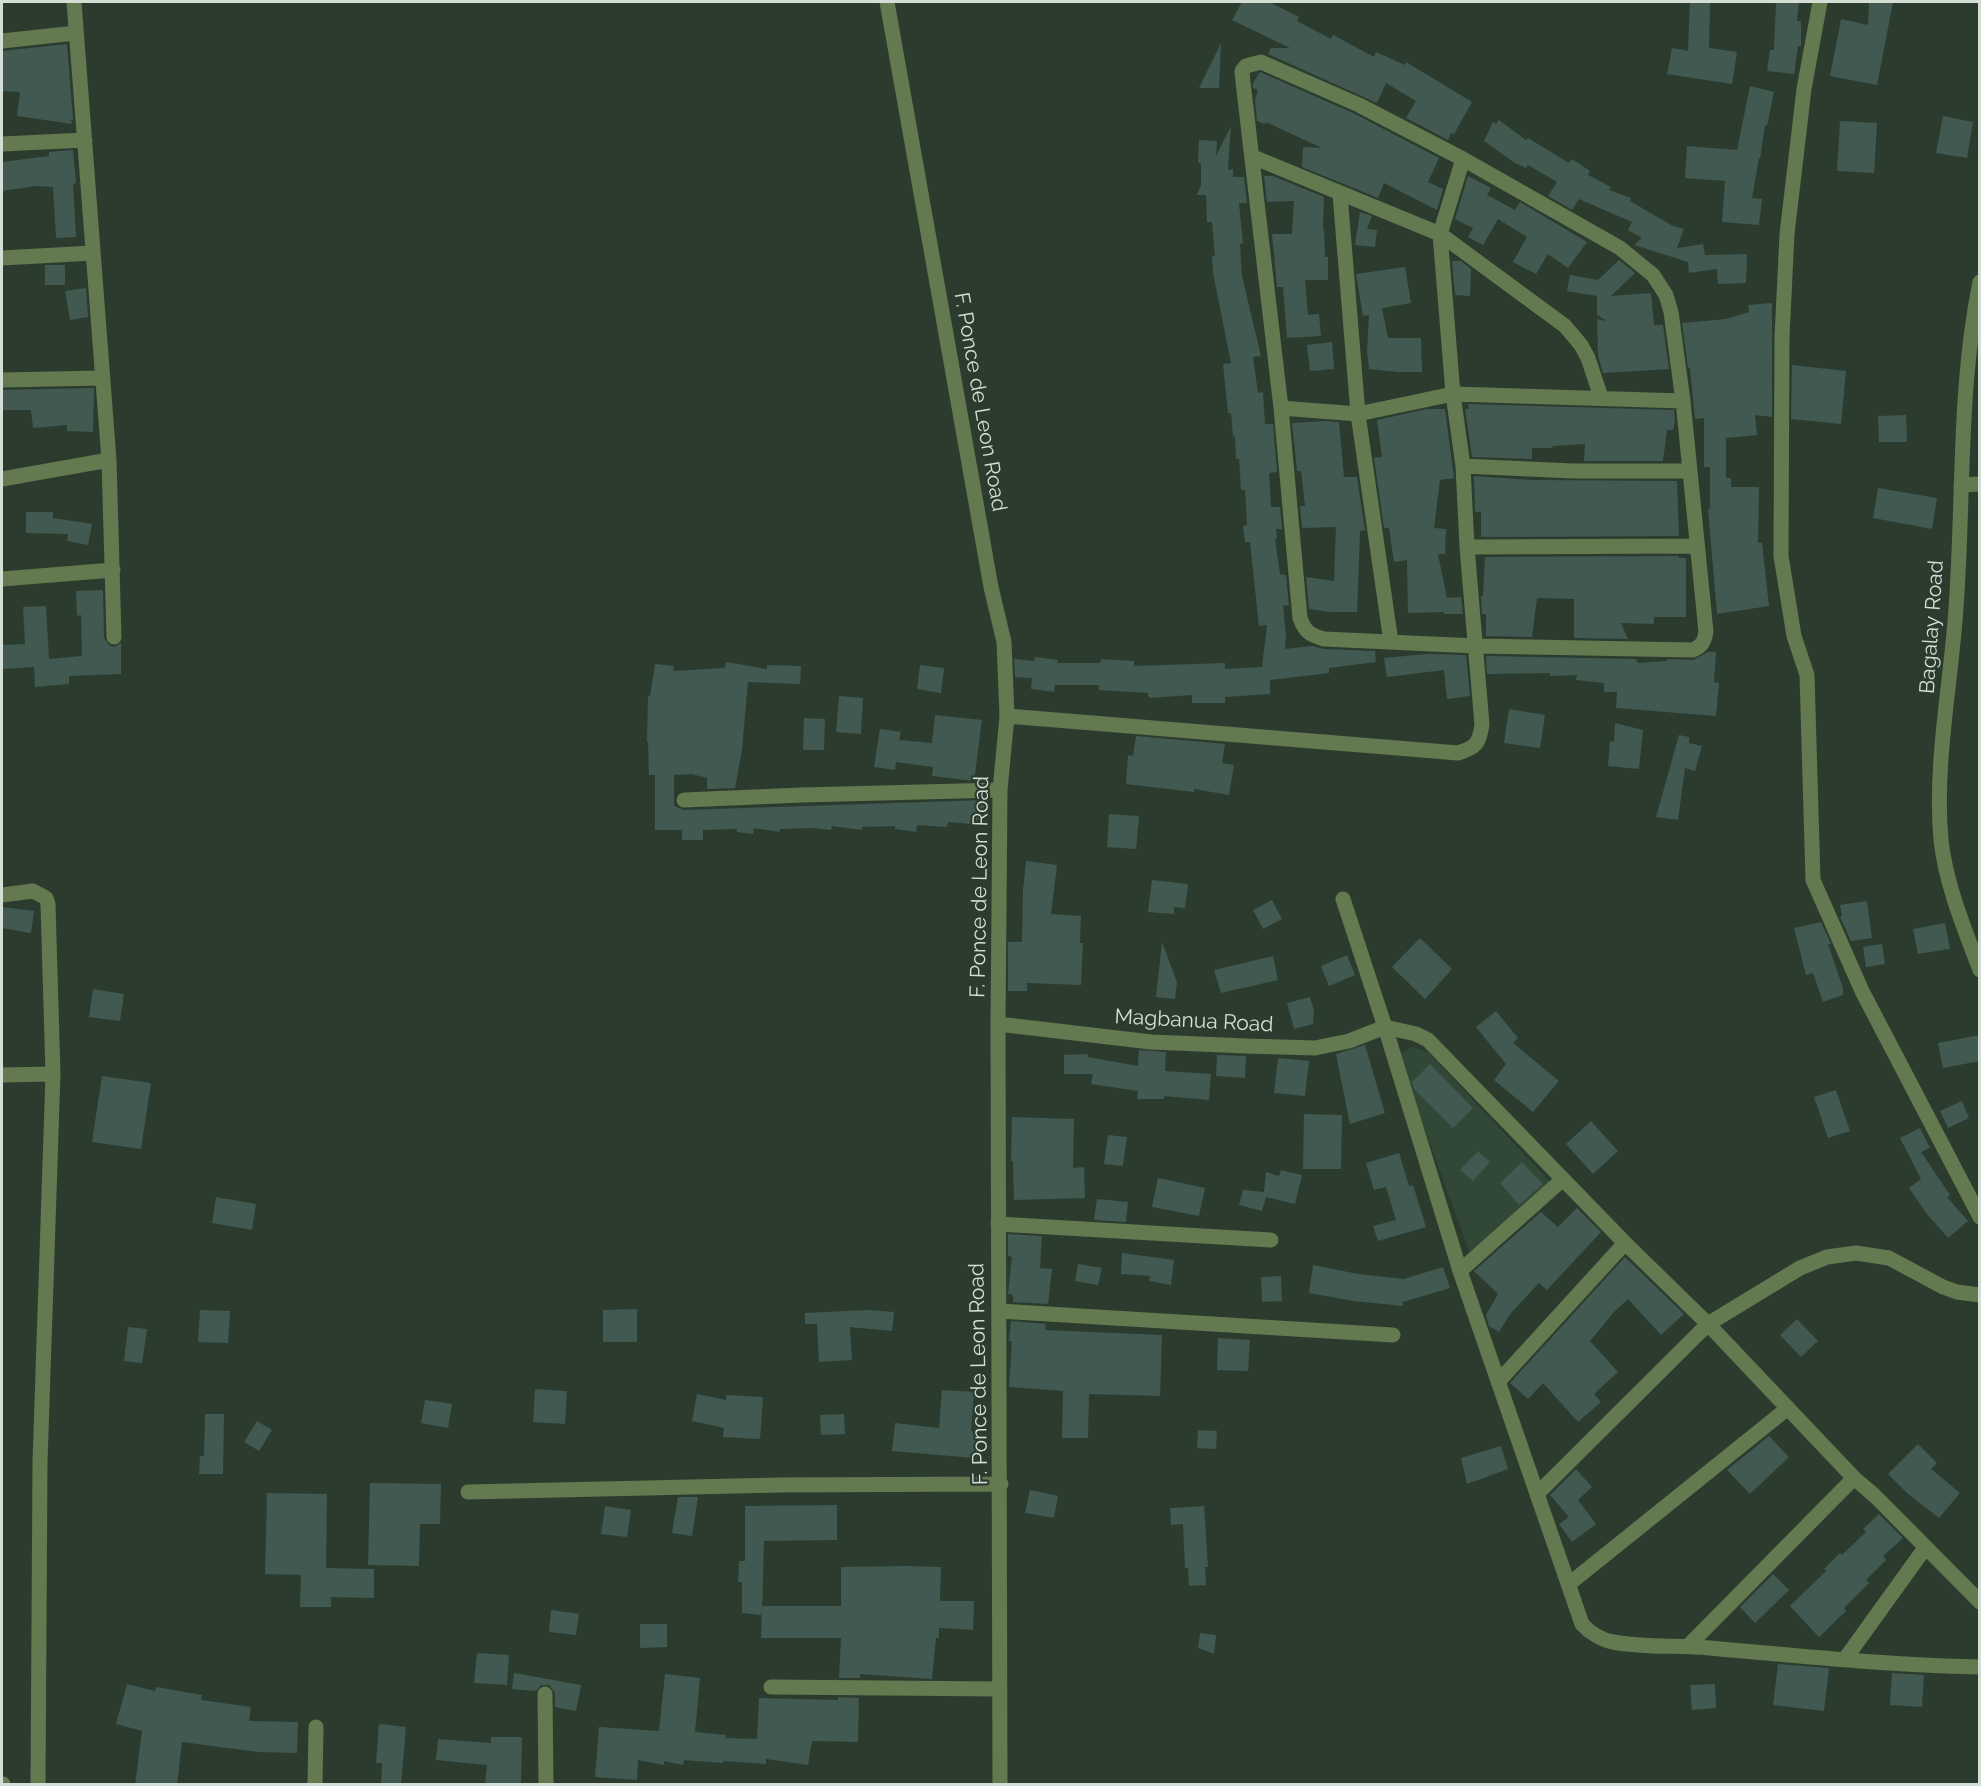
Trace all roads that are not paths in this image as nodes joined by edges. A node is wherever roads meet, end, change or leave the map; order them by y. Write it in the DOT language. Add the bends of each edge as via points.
graph roads {
  1 [pos="74,2"];
  2 [pos="887,2"];
  3 [pos="1820,2"];
  4 [pos="76,33"];
  5 [pos="2,41"];
  6 [pos="85,140"];
  7 [pos="2,144"];
  8 [pos="1252,157"];
  9 [pos="1463,159"];
  10 [pos="1340,194"];
  11 [pos="1440,234"];
  12 [pos="93,253"];
  13 [pos="2,258"];
  14 [pos="1980,282"];
  15 [pos="102,378"];
  16 [pos="2,380"];
  17 [pos="1453,394"];
  18 [pos="1601,398"];
  19 [pos="1683,401"];
  20 [pos="1281,408"];
  21 [pos="1358,414"];
  22 [pos="109,460"];
  23 [pos="1463,466"];
  24 [pos="1689,471"];
  25 [pos="2,479"];
  26 [pos="1980,484"];
  27 [pos="1961,485"];
  28 [pos="1696,546"];
  29 [pos="1467,547"];
  30 [pos="113,570"];
  31 [pos="2,579"];
  32 [pos="114,638"];
  33 [pos="1391,642"];
  34 [pos="1476,646"];
  35 [pos="1007,716"];
  36 [pos="1000,790"];
  37 [pos="684,800"];
  38 [pos="2,895"];
  39 [pos="1343,899"];
  40 [pos="1980,970"];
  41 [pos="998,1024"];
  42 [pos="1385,1027"];
  43 [pos="2,1074"];
  44 [pos="53,1074"];
  45 [pos="1563,1179"];
  46 [pos="1980,1217"];
  47 [pos="998,1224"];
  48 [pos="1271,1240"];
  49 [pos="1625,1243"];
  50 [pos="1460,1271"];
  51 [pos="1980,1295"];
  52 [pos="999,1311"];
  53 [pos="1708,1324"];
  54 [pos="1393,1335"];
  55 [pos="1498,1382"];
  56 [pos="1788,1408"];
  57 [pos="1854,1478"];
  58 [pos="1001,1484"];
  59 [pos="468,1492"];
  60 [pos="1537,1494"];
  61 [pos="1925,1548"];
  62 [pos="1569,1584"];
  63 [pos="1980,1602"];
  64 [pos="1688,1646"];
  65 [pos="1845,1659"];
  66 [pos="1980,1667"];
  67 [pos="771,1687"];
  68 [pos="1000,1689"];
  69 [pos="544,1694"];
  70 [pos="316,1727"];
  71 [pos="38,1785"];
  72 [pos="315,1785"];
  73 [pos="546,1785"];
  74 [pos="1000,1785"];
  1 -- 4 [label="street"];
  2 -- 35 [label="street, F. Ponce de Leon Road" via="1004,642"];
  3 -- 46 [label="street" via="1804,89 1787,234 1782,348 1781,556 1794,636 1807,675 1814,880 1862,991"];
  4 -- 5 [label="street"];
  4 -- 6 [label="street"];
  6 -- 7 [label="street"];
  6 -- 12 [label="street"];
  8 -- 9 [label="street" via="1242,71 1261,62 1359,105"];
  8 -- 10 [label="street"];
  8 -- 20 [label="street"];
  9 -- 11 [label="street"];
  9 -- 19 [label="street" via="1620,248 1653,275 1671,312"];
  10 -- 11 [label="street"];
  10 -- 21 [label="street"];
  11 -- 17 [label="street"];
  11 -- 18 [label="street" via="1564,326 1588,358"];
  12 -- 13 [label="street"];
  12 -- 15 [label="street"];
  14 -- 27 [label="street, Bagalay Road" via="1966,374"];
  15 -- 16 [label="street"];
  15 -- 22 [label="street"];
  17 -- 18 [label="street"];
  17 -- 21 [label="street"];
  17 -- 23 [label="street"];
  18 -- 19 [label="street"];
  19 -- 24 [label="street"];
  20 -- 21 [label="street"];
  20 -- 33 [label="street" via="1304,630 1324,639"];
  21 -- 33 [label="street"];
  22 -- 25 [label="street"];
  22 -- 30 [label="street"];
  23 -- 24 [label="street"];
  23 -- 29 [label="street"];
  24 -- 28 [label="street"];
  26 -- 27 [label="street"];
  27 -- 40 [label="street, Bagalay Road" via="1956,608 1939,795 1941,841 1950,886"];
  28 -- 29 [label="street"];
  28 -- 34 [label="street" via="1706,632 1700,646 1693,650"];
  29 -- 34 [label="street"];
  30 -- 31 [label="street"];
  30 -- 32 [label="street"];
  33 -- 34 [label="street"];
  34 -- 35 [label="street" via="1482,725 1479,741 1458,753"];
  35 -- 36 [label="street, F. Ponce de Leon Road"];
  36 -- 37 [label="street"];
  36 -- 41 [label="street, F. Ponce de Leon Road"];
  38 -- 44 [label="street" via="33,891 46,898 48,904"];
  39 -- 42 [label="street"];
  41 -- 42 [label="street, Magbanua Road" via="1151,1042 1315,1048"];
  41 -- 47 [label="street, F. Ponce de Leon Road"];
  42 -- 45 [label="street" via="1416,1034 1434,1045"];
  42 -- 50 [label="street"];
  43 -- 44 [label="street"];
  44 -- 71 [label="street" via="40,1462"];
  45 -- 49 [label="street"];
  45 -- 50 [label="street"];
  47 -- 48 [label="street"];
  47 -- 52 [label="street, F. Ponce de Leon Road"];
  49 -- 53 [label="street"];
  49 -- 55 [label="street"];
  50 -- 55 [label="street"];
  51 -- 53 [label="street" via="1943,1287 1889,1258 1856,1253 1827,1257 1800,1268"];
  52 -- 54 [label="street"];
  52 -- 58 [label="street, F. Ponce de Leon Road"];
  53 -- 56 [label="street"];
  53 -- 60 [label="street"];
  55 -- 60 [label="street"];
  56 -- 57 [label="street"];
  56 -- 62 [label="street"];
  57 -- 61 [label="street"];
  57 -- 64 [label="street"];
  58 -- 59 [label="street"];
  58 -- 68 [label="street, F. Ponce de Leon Road"];
  60 -- 62 [label="street"];
  61 -- 63 [label="street"];
  61 -- 65 [label="street"];
  62 -- 64 [label="street" via="1582,1624 1596,1635 1630,1645"];
  64 -- 65 [label="street"];
  65 -- 66 [label="street"];
  67 -- 68 [label="street"];
  68 -- 74 [label="street, F. Ponce de Leon Road"];
  69 -- 73 [label="street"];
  70 -- 72 [label="street"];
}
